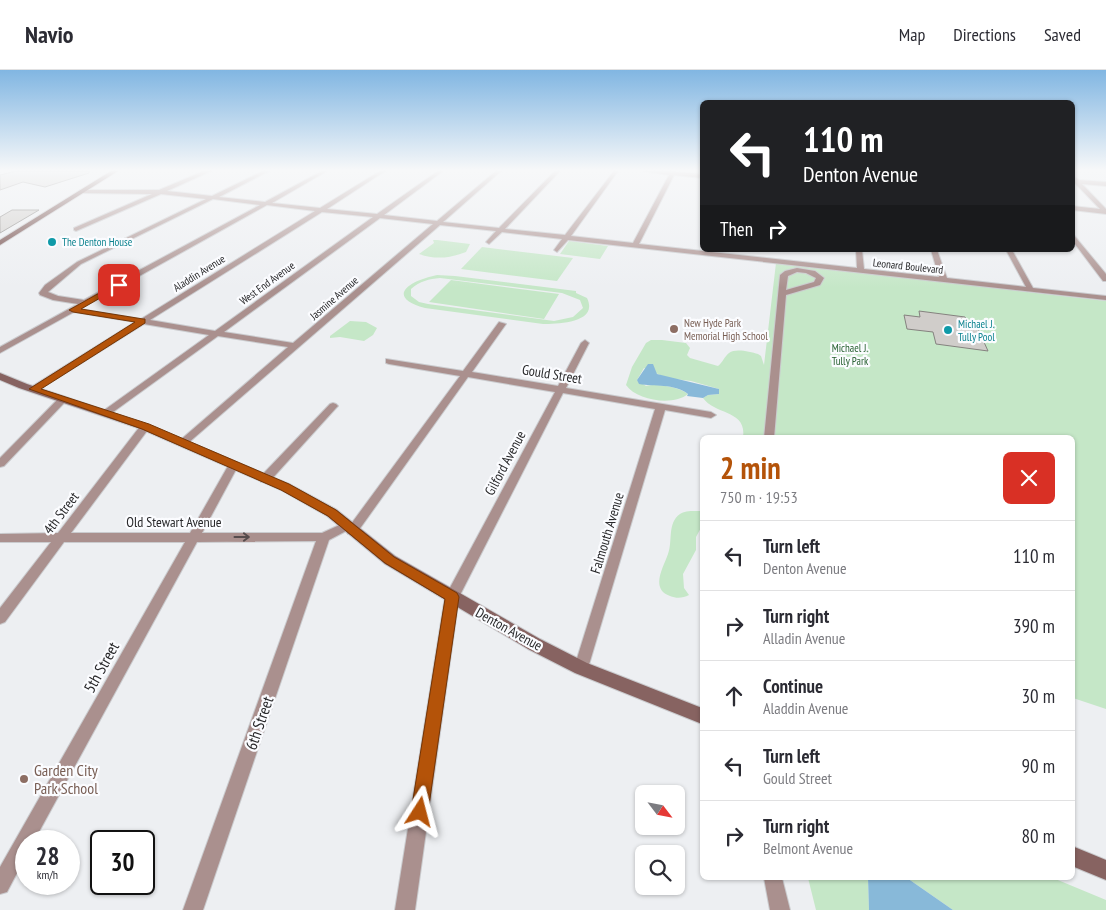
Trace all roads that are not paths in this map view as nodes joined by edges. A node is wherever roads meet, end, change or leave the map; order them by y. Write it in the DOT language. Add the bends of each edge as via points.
graph roads {
  1 [pos="51,210"];
  2 [pos="120,210"];
  3 [pos="187,210"];
  4 [pos="253,210"];
  5 [pos="321,210"];
  6 [pos="323,210"];
  7 [pos="387,210"];
  8 [pos="454,210"];
  9 [pos="520,210"];
  10 [pos="586,210"];
  11 [pos="653,210"];
  12 [pos="1091,210"];
  13 [pos="1106,212"];
  14 [pos="379,216"];
  15 [pos="439,223"];
  16 [pos="76,229"];
  17 [pos="501,230"];
  18 [pos="566,237"];
  19 [pos="1075,239"];
  20 [pos="1,241"];
  21 [pos="489,242"];
  22 [pos="635,245"];
  23 [pos="557,250"];
  24 [pos="700,251"];
  25 [pos="707,252"];
  26 [pos="859,252"];
  27 [pos="935,252"];
  28 [pos="1010,252"];
  29 [pos="861,270"];
  30 [pos="1106,279"];
  31 [pos="944,280"];
  32 [pos="1031,290"];
  33 [pos="782,294"];
  34 [pos="1106,298"];
  35 [pos="86,303"];
  36 [pos="73,310"];
  37 [pos="143,321"];
  38 [pos="502,324"];
  39 [pos="216,333"];
  40 [pos="585,343"];
  41 [pos="295,346"];
  42 [pos="0,350"];
  43 [pos="389,361"];
  44 [pos="466,374"];
  45 [pos="0,376"];
  46 [pos="34,389"];
  47 [pos="560,390"];
  48 [pos="63,399"];
  49 [pos="333,406"];
  50 [pos="661,406"];
  51 [pos="106,413"];
  52 [pos="711,415"];
  53 [pos="146,427"];
  54 [pos="769,435"];
  55 [pos="183,442"];
  56 [pos="0,464"];
  57 [pos="233,466"];
  58 [pos="265,479"];
  59 [pos="349,528"];
  60 [pos="193,537"];
  61 [pos="324,537"];
  62 [pos="0,538"];
  63 [pos="61,538"];
  64 [pos="452,597"];
  65 [pos="0,618"];
  66 [pos="581,668"];
  67 [pos="700,715"];
  68 [pos="1075,857"];
  69 [pos="1106,870"];
  70 [pos="773,880"];
  71 [pos="0,885"];
  72 [pos="193,910"];
  73 [pos="405,910"];
  74 [pos="780,910"];
  1 -- 20 [label="main road"];
  2 -- 16 [label="street"];
  3 -- 35 [label="street" via="79,264 43,293"];
  4 -- 35 [label="street"];
  5 -- 37 [label="street, Aladdin Avenue"];
  6 -- 14 [label="street, Leonard Boulevard"];
  7 -- 14 [label="street, West End Avenue"];
  8 -- 15 [label="street, Jasmine Avenue"];
  9 -- 17 [label="street"];
  10 -- 18 [label="street"];
  11 -- 22 [label="street"];
  12 -- 13 [label="street"];
  14 -- 15 [label="street, Leonard Boulevard"];
  14 -- 39 [label="street, West End Avenue"];
  15 -- 17 [label="street, Leonard Boulevard"];
  15 -- 41 [label="street, Jasmine Avenue"];
  17 -- 18 [label="street, Leonard Boulevard"];
  17 -- 21 [label="street"];
  18 -- 22 [label="street, Leonard Boulevard"];
  18 -- 23 [label="street"];
  19 -- 30 [label="street"];
  22 -- 24 [label="street, Leonard Boulevard"];
  25 -- 29 [label="street, Leonard Boulevard"];
  26 -- 29 [label="street"];
  27 -- 31 [label="street"];
  28 -- 32 [label="street"];
  29 -- 31 [label="street, Leonard Boulevard"];
  31 -- 32 [label="street, Leonard Boulevard"];
  32 -- 34 [label="street, Leonard Boulevard"];
  33 -- 33 [label="street" via="813,285 820,278 806,271 788,272 784,275"];
  33 -- 54 [label="street"];
  35 -- 36 [label="street"];
  36 -- 37 [label="street"];
  36 -- 42 [label="street"];
  37 -- 39 [label="street"];
  37 -- 46 [label="street, Aladdin Avenue"];
  38 -- 44 [label="street"];
  39 -- 41 [label="street"];
  39 -- 51 [label="street, West End Avenue"];
  40 -- 47 [label="street, Gilford Avenue"];
  41 -- 55 [label="street, Jasmine Avenue"];
  43 -- 44 [label="street, Gould Street"];
  44 -- 47 [label="street, Gould Street"];
  44 -- 59 [label="street" via="395,472"];
  45 -- 46 [label="main road, Denton Avenue"];
  46 -- 48 [label="main road, Denton Avenue"];
  47 -- 50 [label="street, Gould Street"];
  47 -- 64 [label="street, Gilford Avenue"];
  48 -- 51 [label="main road, Denton Avenue"];
  48 -- 56 [label="street"];
  49 -- 58 [label="street"];
  50 -- 52 [label="street, Gould Street"];
  50 -- 66 [label="street, Falmouth Avenue"];
  51 -- 53 [label="main road, Denton Avenue"];
  53 -- 55 [label="main road, Denton Avenue"];
  53 -- 63 [label="street, 4th Street"];
  55 -- 57 [label="main road, Denton Avenue"];
  57 -- 58 [label="main road, Denton Avenue"];
  57 -- 60 [label="street, 5th Street"];
  58 -- 59 [label="main road, Denton Avenue" via="315,503"];
  59 -- 61 [label="street, Old Stewart Avenue"];
  59 -- 64 [label="main road, Denton Avenue" via="390,560"];
  60 -- 61 [label="street, Old Stewart Avenue, one-way"];
  60 -- 63 [label="street, Old Stewart Avenue"];
  60 -- 71 [label="street, 5th Street"];
  61 -- 72 [label="street, 6th Street"];
  62 -- 63 [label="street, Old Stewart Avenue"];
  63 -- 65 [label="street, 4th Street"];
  64 -- 66 [label="main road, Denton Avenue"];
  64 -- 73 [label="street, Gilford Avenue"];
  66 -- 67 [label="main road, Denton Avenue"];
  68 -- 69 [label="main road"];
  70 -- 74 [label="street"];
}
